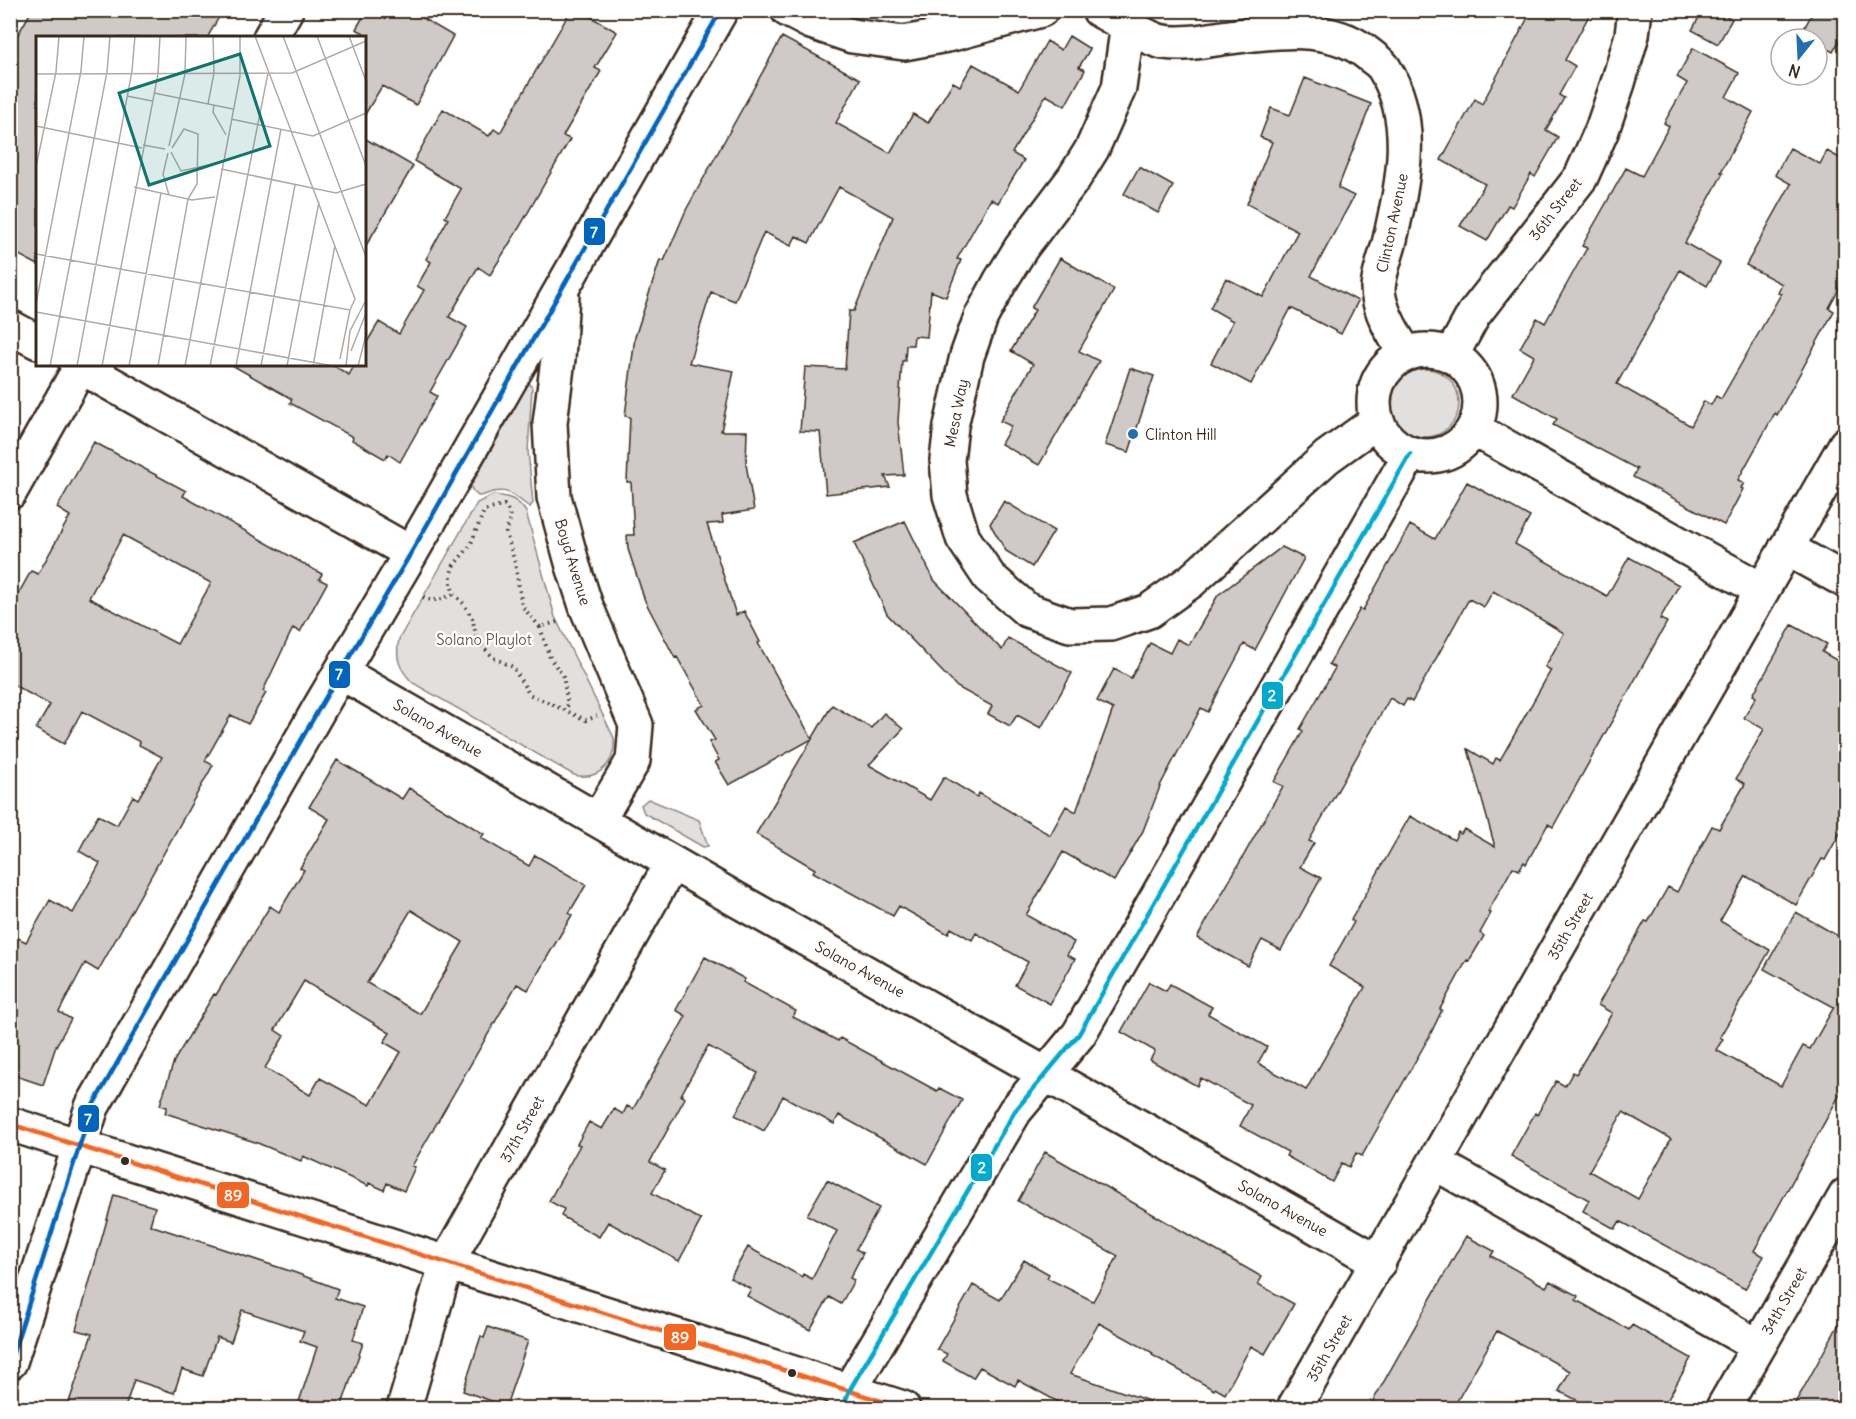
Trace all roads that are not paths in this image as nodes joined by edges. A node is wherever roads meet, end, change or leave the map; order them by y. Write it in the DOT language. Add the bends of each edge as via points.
graph roads {
  1 [pos="286,10"];
  2 [pos="721,10"];
  3 [pos="788,10"];
  4 [pos="1041,10"];
  5 [pos="1099,10"];
  6 [pos="1635,10"];
  7 [pos="1130,17"];
  8 [pos="271,36"];
  9 [pos="563,286"];
  10 [pos="10,327"];
  11 [pos="36,341"];
  12 [pos="1406,354"];
  13 [pos="1451,356"];
  14 [pos="79,366"];
  15 [pos="82,366"];
  16 [pos="1377,421"];
  17 [pos="1474,429"];
  18 [pos="1845,444"];
  19 [pos="1410,454"];
  20 [pos="10,492"];
  21 [pos="1786,548"];
  22 [pos="411,553"];
  23 [pos="1845,581"];
  24 [pos="1762,590"];
  25 [pos="342,673"];
  26 [pos="598,820"];
  27 [pos="672,863"];
  28 [pos="1046,1074"];
  29 [pos="10,1124"];
  30 [pos="78,1146"];
  31 [pos="1435,1163"];
  32 [pos="1845,1195"];
  33 [pos="447,1262"];
  34 [pos="1379,1262"];
  35 [pos="1758,1346"];
  36 [pos="10,1362"];
  37 [pos="846,1400"];
  38 [pos="404,1408"];
  39 [pos="903,1408"];
  40 [pos="1294,1408"];
  41 [pos="1723,1408"];
  1 -- 8 [label="street"];
  2 -- 9 [label="street"];
  3 -- 4 [label="street" via="852,36 904,43"];
  5 -- 7 [label="street, Clinton Avenue"];
  6 -- 13 [label="street, 36th Street" via="1618,83 1581,177 1474,315"];
  7 -- 12 [label="street, Clinton Avenue" via="1161,42 1187,43 1266,33 1326,35 1358,46 1382,66 1397,94 1405,161 1378,289 1387,324"];
  7 -- 16 [label="street, Mesa Way" via="1119,88 1092,149 1000,282 981,317 967,356 947,460 950,495 963,538 989,577 1026,610 1071,625 1111,624 1149,611 1191,582 1327,457"];
  9 -- 22 [label="street"];
  9 -- 26 [label="street, Boyd Avenue" via="550,423 554,497 586,606 636,724 633,761"];
  10 -- 11 [label="street"];
  12 -- 13 [label="street" via="1428,350"];
  12 -- 16 [label="street" via="1395,360 1379,379 1374,397"];
  13 -- 17 [label="street" via="1470,371 1478,387 1480,405"];
  14 -- 20 [label="street"];
  15 -- 22 [label="street"];
  16 -- 19 [label="street" via="1385,436"];
  17 -- 19 [label="street" via="1452,450 1434,456"];
  17 -- 24 [label="street"];
  18 -- 21 [label="street, 35th Street"];
  19 -- 28 [label="street" via="1079,1034"];
  21 -- 23 [label="street"];
  21 -- 24 [label="street, 35th Street"];
  22 -- 25 [label="street"];
  24 -- 31 [label="street, 35th Street"];
  25 -- 26 [label="street, Solano Avenue"];
  25 -- 30 [label="street" via="92,1107"];
  26 -- 27 [label="street, Solano Avenue"];
  27 -- 28 [label="street, Solano Avenue"];
  27 -- 33 [label="street, 37th Street"];
  28 -- 34 [label="street, Solano Avenue"];
  28 -- 37 [label="street" via="1015,1111"];
  29 -- 30 [label="street"];
  30 -- 33 [label="street"];
  30 -- 36 [label="street"];
  31 -- 34 [label="street, 35th Street"];
  31 -- 35 [label="street"];
  32 -- 35 [label="street, 34th Street"];
  33 -- 37 [label="street"];
  33 -- 38 [label="street, 37th Street"];
  34 -- 40 [label="street, 35th Street"];
  35 -- 41 [label="street, 34th Street"];
  37 -- 39 [label="street"];
}
